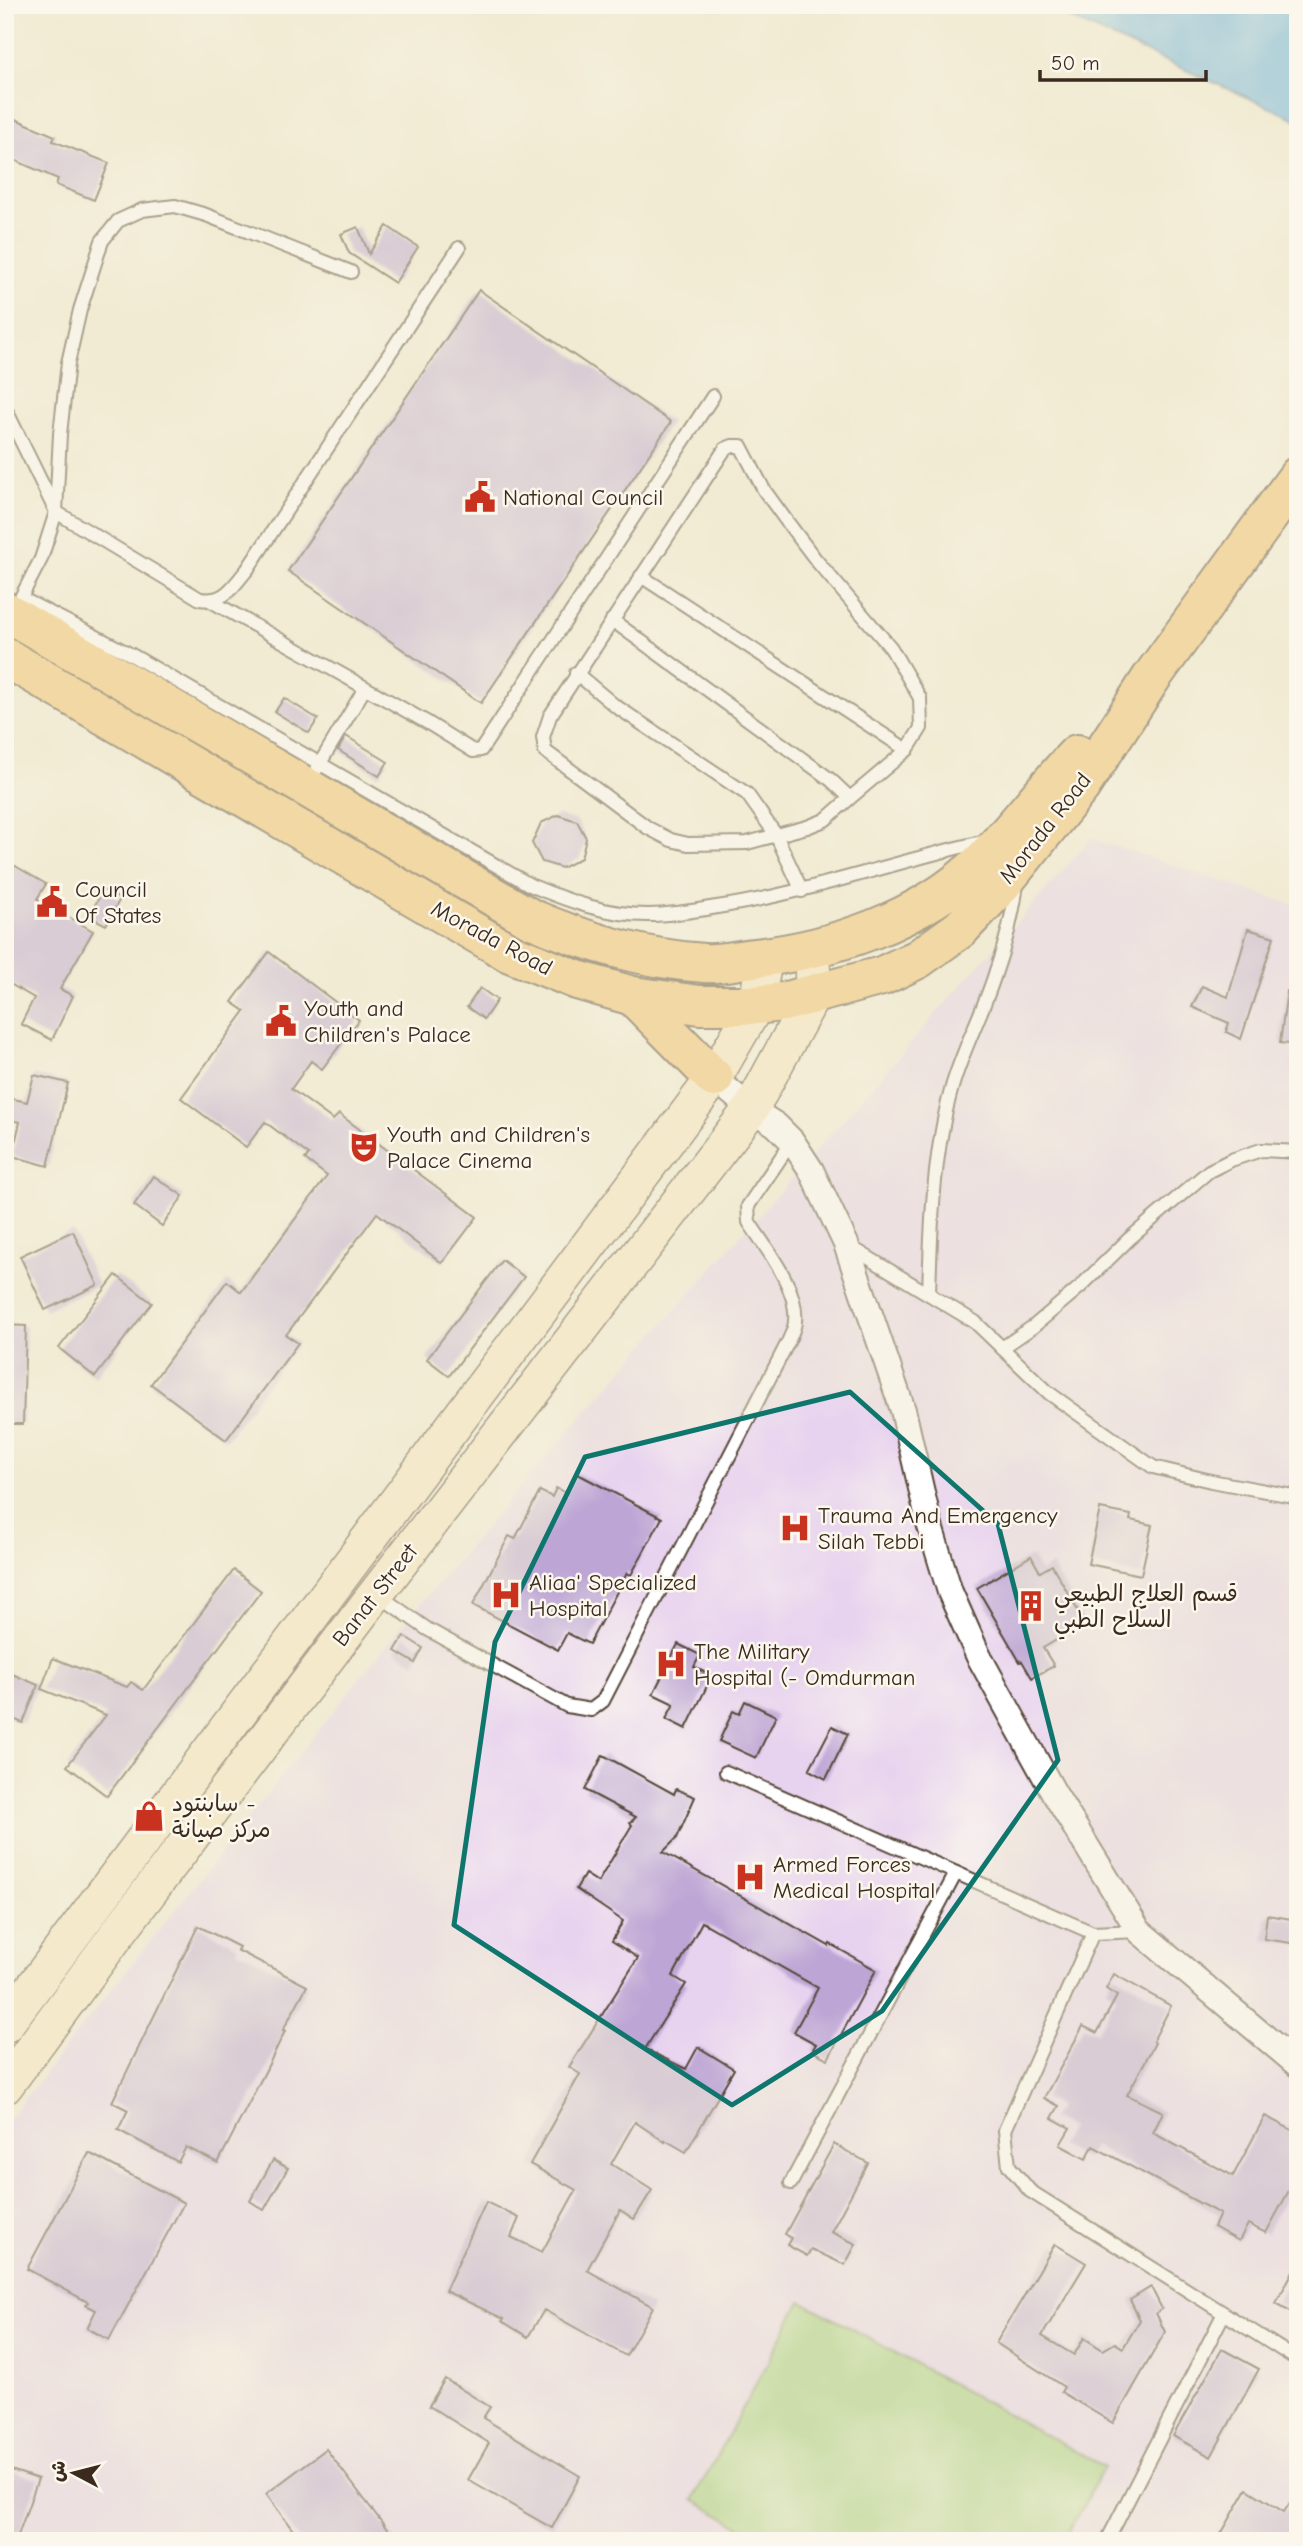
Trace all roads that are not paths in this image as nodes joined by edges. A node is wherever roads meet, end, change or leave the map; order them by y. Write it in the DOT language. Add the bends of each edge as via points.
graph roads {
  1 [pos="459,248"];
  2 [pos="351,272"];
  3 [pos="713,396"];
  4 [pos="5,408"];
  5 [pos="1298,476"];
  6 [pos="56,512"];
  7 [pos="641,576"];
  8 [pos="211,601"];
  9 [pos="11,612"];
  10 [pos="612,620"];
  11 [pos="5,657"];
  12 [pos="576,673"];
  13 [pos="365,688"];
  14 [pos="907,750"];
  15 [pos="302,798"];
  16 [pos="850,798"];
  17 [pos="776,835"];
  18 [pos="1012,849"];
  19 [pos="802,891"];
  20 [pos="812,950"];
  21 [pos="765,958"];
  22 [pos="813,995"];
  23 [pos="633,996"];
  24 [pos="755,1006"];
  25 [pos="714,1078"];
  26 [pos="751,1109"];
  27 [pos="792,1141"];
  28 [pos="1298,1152"];
  29 [pos="846,1244"];
  30 [pos="929,1294"];
  31 [pos="1002,1348"];
  32 [pos="1298,1497"];
  33 [pos="377,1593"];
  34 [pos="726,1772"];
  35 [pos="956,1873"];
  36 [pos="1139,1931"];
  37 [pos="1093,1933"];
  38 [pos="5,2025"];
  39 [pos="1298,2066"];
  40 [pos="5,2086"];
  41 [pos="792,2183"];
  42 [pos="1223,2315"];
  43 [pos="1298,2360"];
  44 [pos="1107,2541"];
  1 -- 8 [label="lane" via="247,570 225,596"];
  2 -- 6 [label="lane" via="175,206 142,210 118,221 102,241 68,363"];
  3 -- 13 [label="lane" via="481,750 473,751"];
  4 -- 6 [label="lane"];
  5 -- 18 [label="main road, Morada Road" via="1152,677 1056,776"];
  6 -- 8 [label="lane" via="200,599"];
  6 -- 9 [label="lane" via="41,559"];
  7 -- 10 [label="lane"];
  7 -- 14 [label="lane"];
  7 -- 14 [label="lane" via="725,449 741,446 764,490 891,648 920,698 920,727"];
  8 -- 13 [label="lane"];
  9 -- 15 [label="main road, Morada Road"];
  10 -- 12 [label="lane"];
  10 -- 16 [label="lane" via="820,771"];
  11 -- 15 [label="main road, Morada Road"];
  12 -- 17 [label="lane" via="614,705 747,794"];
  12 -- 17 [label="lane" via="550,716 543,737 545,751 648,828 671,839 725,845"];
  13 -- 15 [label="lane"];
  14 -- 16 [label="lane"];
  15 -- 19 [label="lane" via="576,904 647,915"];
  15 -- 21 [label="main road, Morada Road" via="530,918 594,943 640,955 706,963"];
  15 -- 23 [label="main road, Morada Road" via="510,953"];
  16 -- 17 [label="lane" via="825,820"];
  17 -- 19 [label="lane"];
  18 -- 19 [label="lane" via="872,870"];
  18 -- 20 [label="main road, Morada Road" via="982,862 906,915"];
  18 -- 22 [label="main road, Morada Road" via="960,929 918,959 882,976"];
  18 -- 30 [label="lane" via="1013,917 952,1086 942,1129 930,1234"];
  20 -- 21 [label="main road, Morada Road"];
  20 -- 22 [label="main road, Banat Street"];
  21 -- 24 [label="main road, Banat Street"];
  22 -- 24 [label="main road, Morada Road"];
  22 -- 26 [label="main road, Banat Street"];
  23 -- 24 [label="main road, Morada Road"];
  23 -- 25 [label="main road"];
  24 -- 25 [label="main road, Banat Street"];
  25 -- 26 [label="street"];
  25 -- 38 [label="main road, Banat Street"];
  26 -- 27 [label="street"];
  26 -- 33 [label="main road, Banat Street"];
  27 -- 29 [label="street"];
  27 -- 33 [label="lane" via="747,1214 785,1280 795,1322 603,1701 591,1710 567,1706 427,1629"];
  28 -- 31 [label="lane" via="1261,1150 1209,1171 1080,1287"];
  29 -- 30 [label="lane"];
  29 -- 36 [label="street" via="903,1410 950,1592 978,1655 1054,1793"];
  30 -- 31 [label="lane" via="975,1322"];
  31 -- 32 [label="lane" via="1049,1394 1153,1467"];
  33 -- 40 [label="main road, Banat Street"];
  34 -- 35 [label="lane"];
  35 -- 37 [label="lane"];
  35 -- 41 [label="lane"];
  36 -- 37 [label="lane"];
  36 -- 39 [label="street"];
  37 -- 42 [label="lane" via="1005,2130 1009,2166 1030,2192"];
  42 -- 43 [label="lane"];
  42 -- 44 [label="lane"];
}
